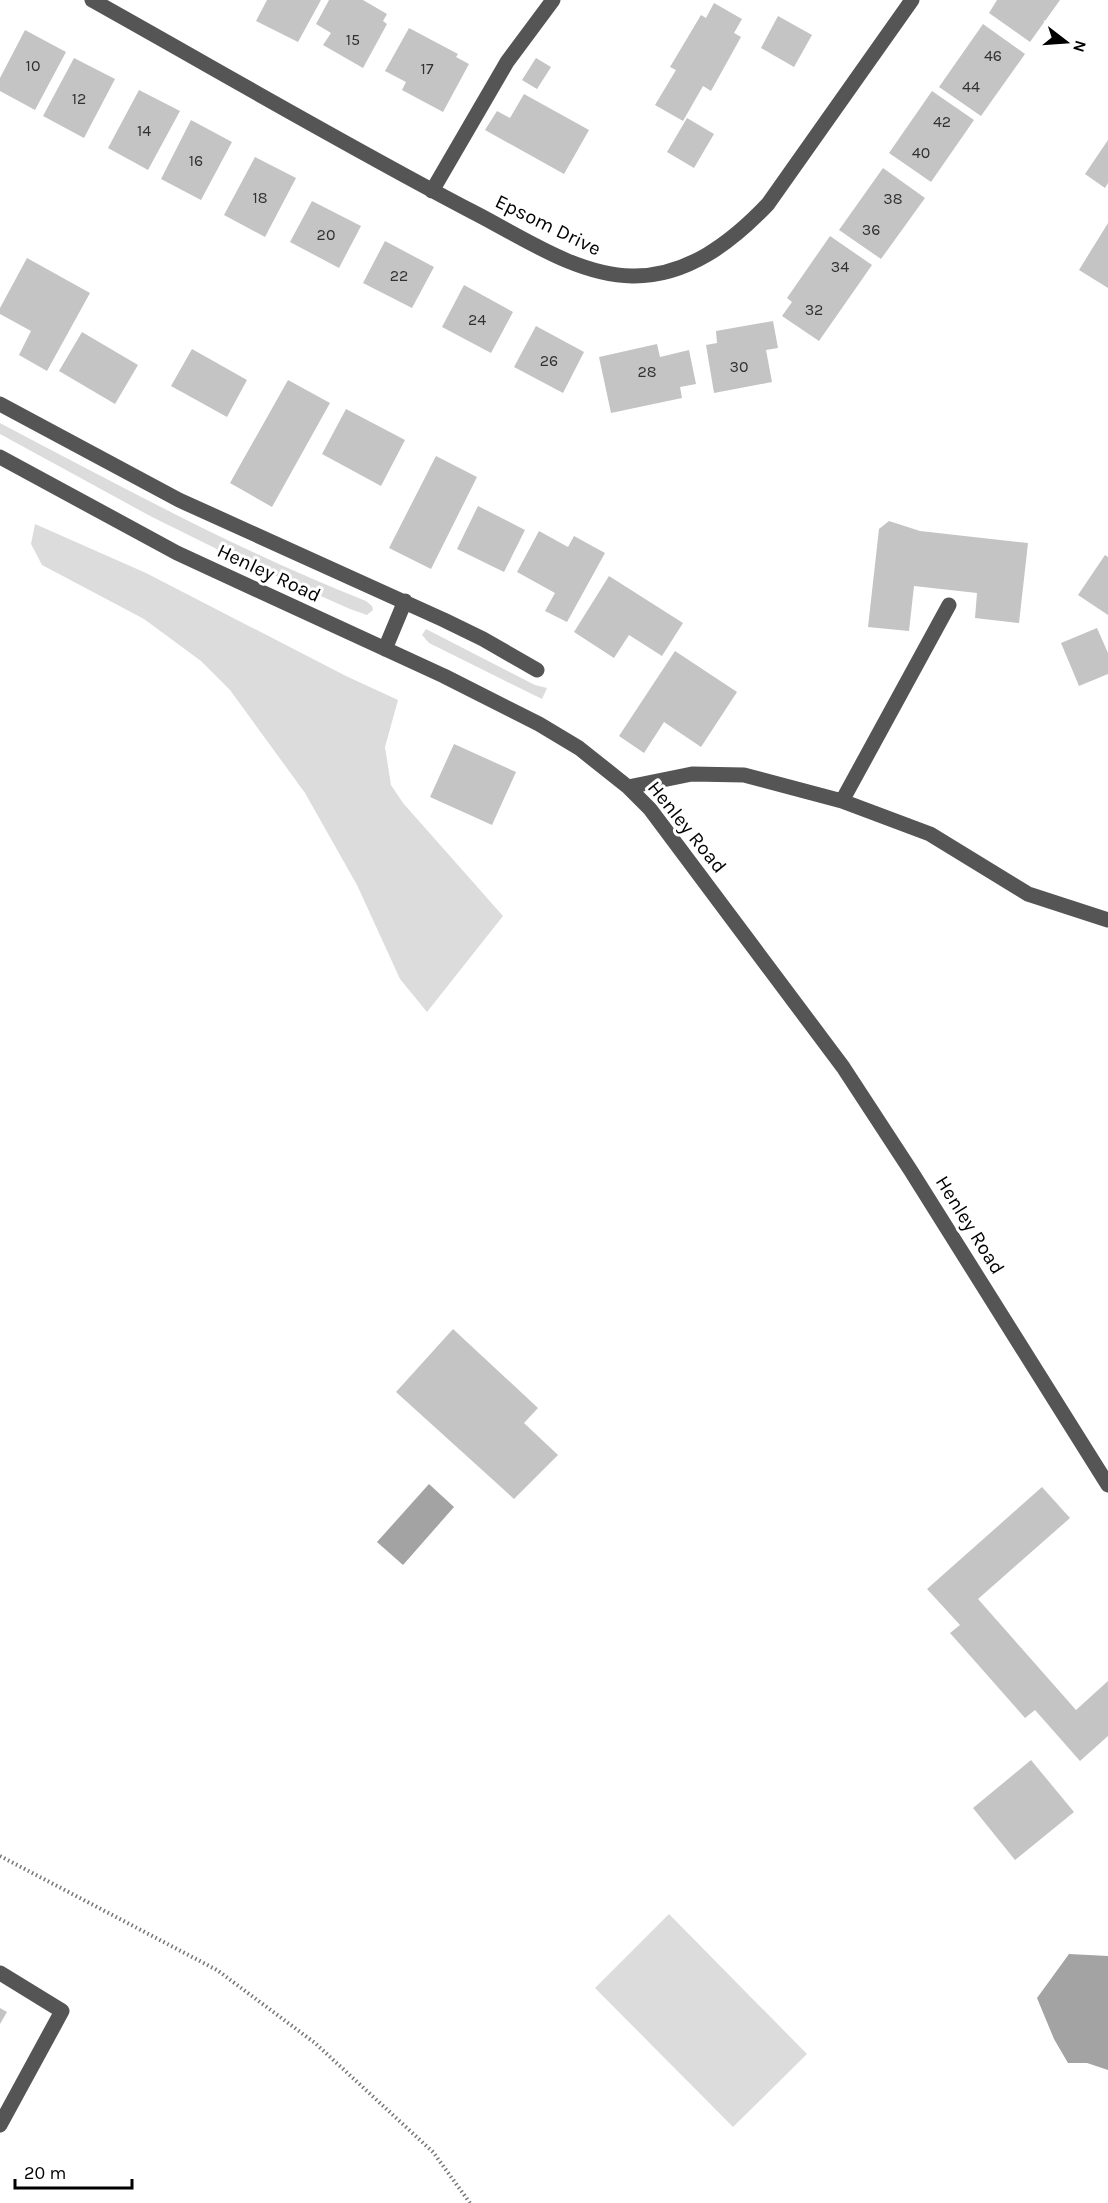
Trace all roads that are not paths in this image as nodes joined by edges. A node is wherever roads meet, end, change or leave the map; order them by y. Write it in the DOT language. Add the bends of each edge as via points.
graph roads {
  1 [pos="92,0"];
  2 [pos="553,0"];
  3 [pos="912,0"];
  4 [pos="432,190"];
  5 [pos="0,404"];
  6 [pos="0,457"];
  7 [pos="405,601"];
  8 [pos="949,605"];
  9 [pos="386,649"];
  10 [pos="537,670"];
  11 [pos="628,787"];
  12 [pos="842,801"];
  13 [pos="1108,920"];
  14 [pos="1108,1485"];
  15 [pos="0,1973"];
  16 [pos="0,2125"];
  1 -- 4 [label="street, Epsom Drive"];
  2 -- 4 [label="street" via="507,62"];
  3 -- 4 [label="street, Epsom Drive" via="768,204 747,226 688,266 660,274 600,273 567,261"];
  5 -- 7 [label="street" via="179,500"];
  6 -- 9 [label="street, Henley Road" via="177,553"];
  7 -- 9 [label="street"];
  7 -- 10 [label="street"];
  8 -- 12 [label="street"];
  9 -- 11 [label="street, Henley Road" via="539,724 579,748"];
  11 -- 12 [label="street" via="692,774 744,775"];
  11 -- 14 [label="street, Henley Road" via="650,809 843,1067"];
  12 -- 13 [label="street" via="930,834 1028,894"];
  15 -- 16 [label="street" via="62,2011"];
}
